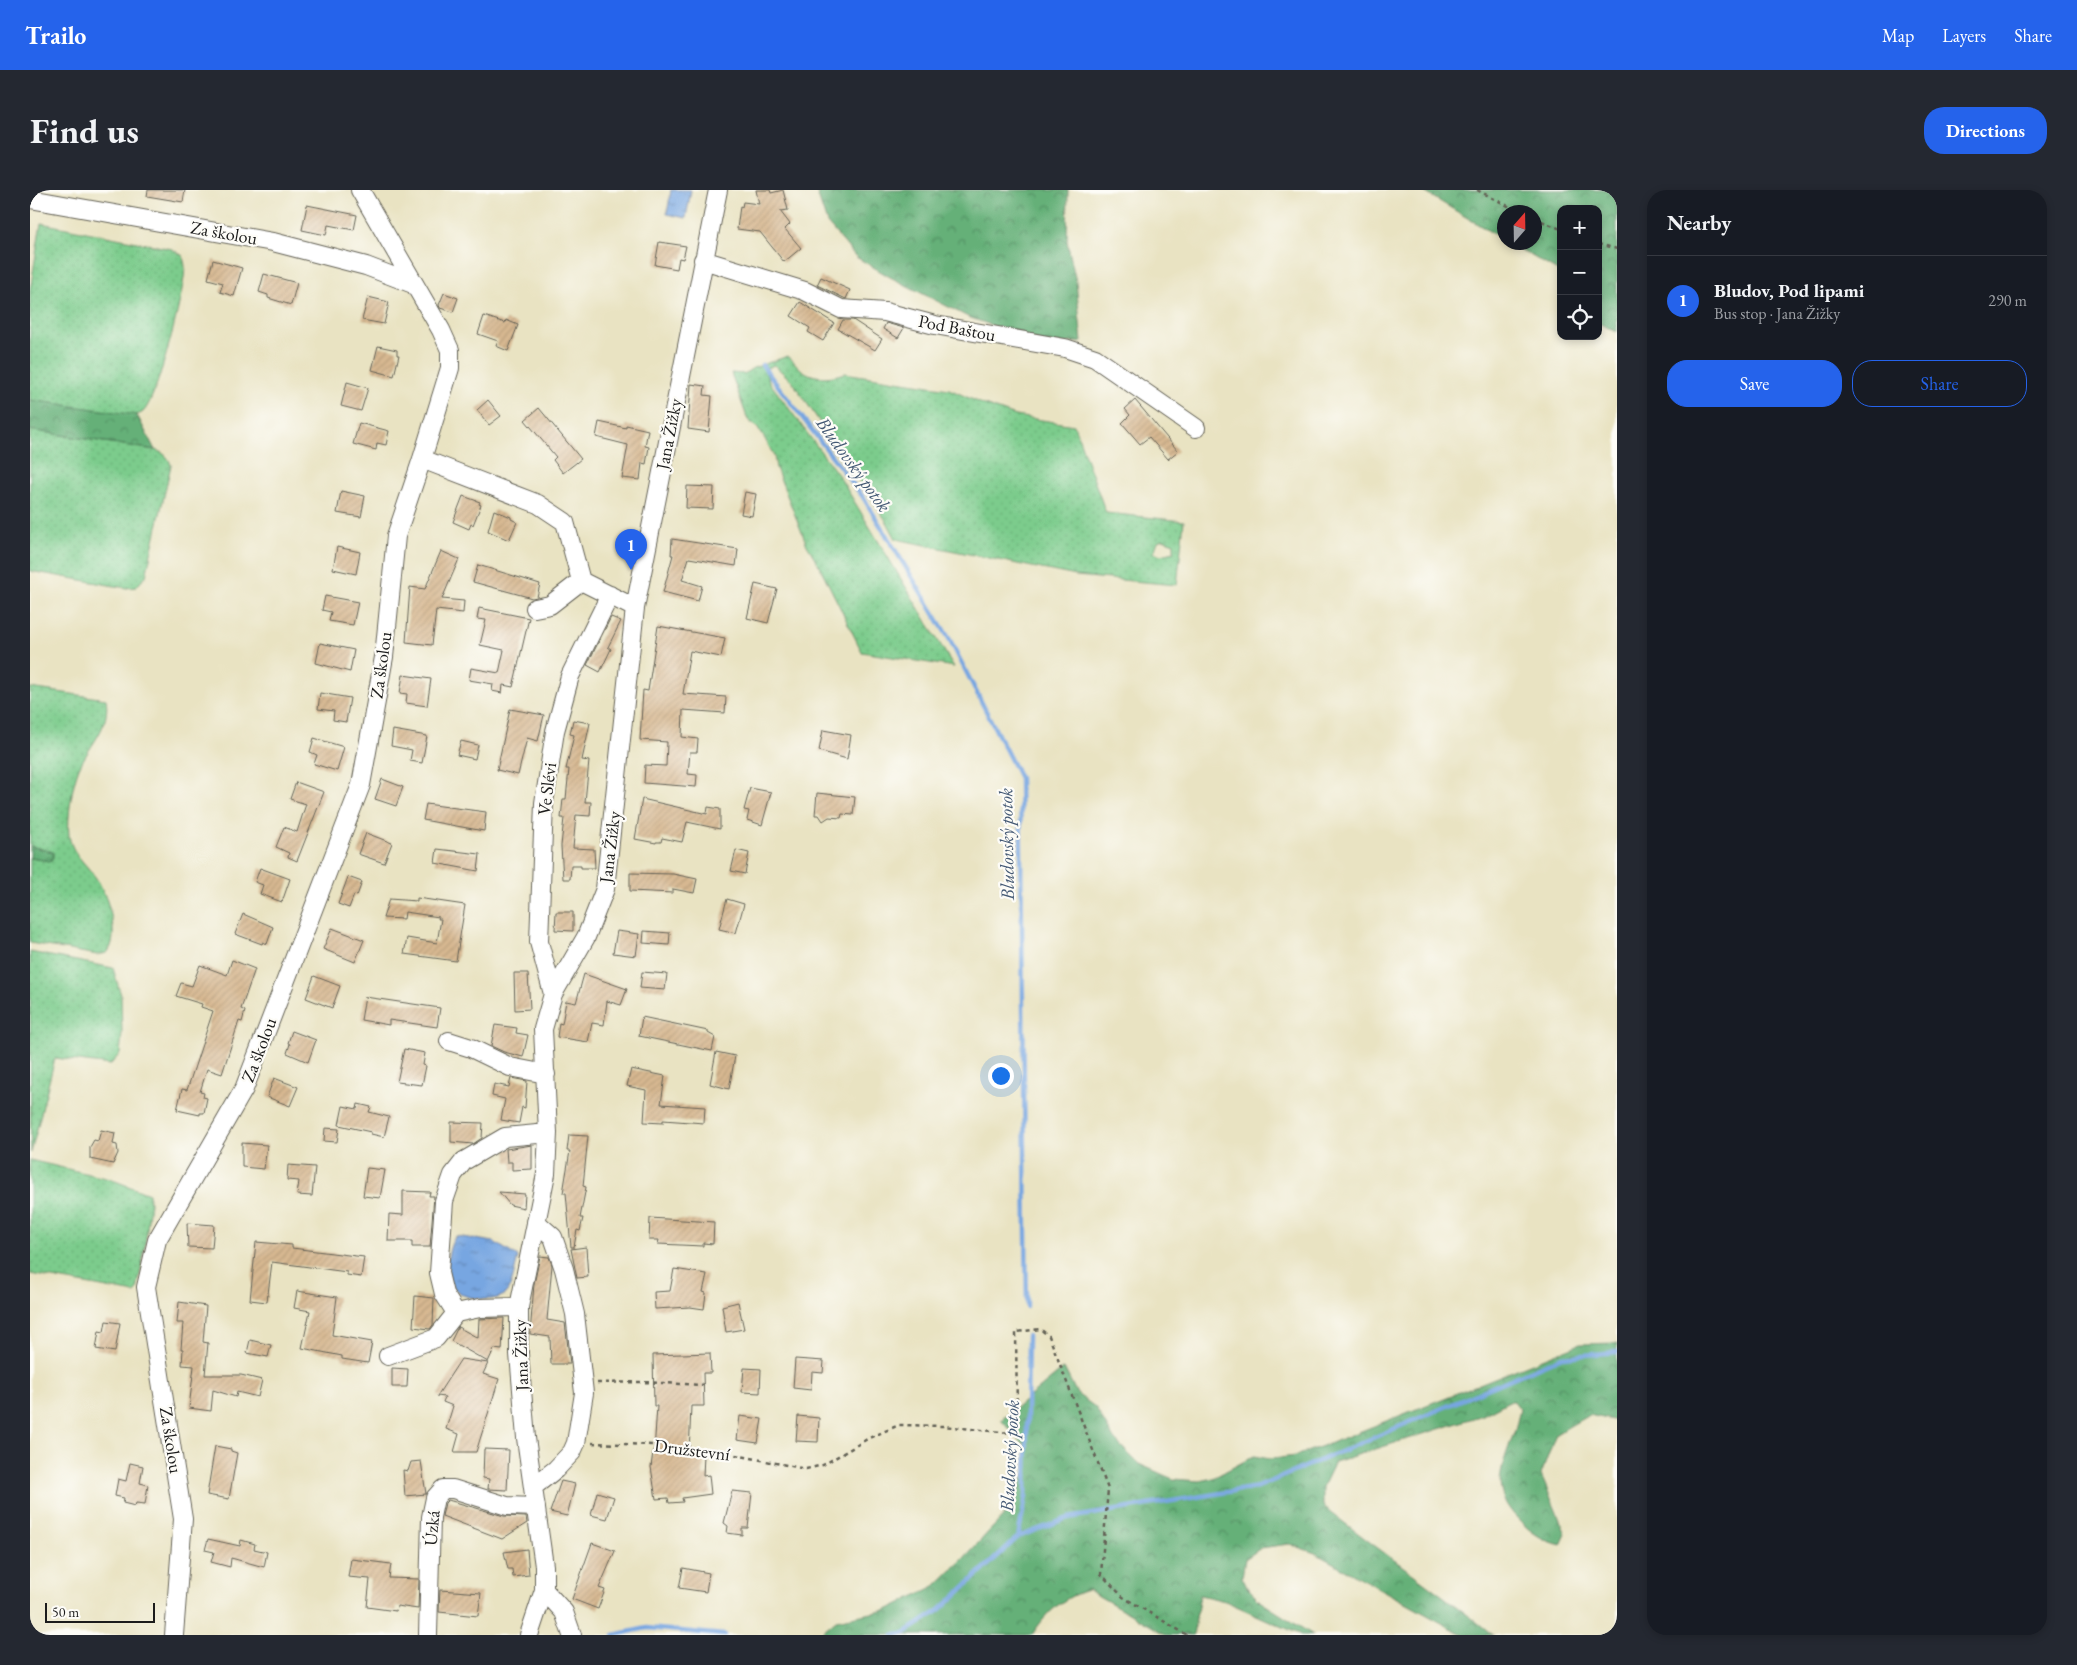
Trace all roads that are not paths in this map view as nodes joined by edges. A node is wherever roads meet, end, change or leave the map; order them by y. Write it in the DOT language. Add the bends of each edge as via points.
graph roads {
  1 [pos="360,190"];
  2 [pos="718,190"];
  3 [pos="30,199"];
  4 [pos="702,260"];
  5 [pos="413,284"];
  6 [pos="1196,428"];
  7 [pos="422,459"];
  8 [pos="581,581"];
  9 [pos="610,595"];
  10 [pos="535,608"];
  11 [pos="635,608"];
  12 [pos="553,994"];
  13 [pos="450,1041"];
  14 [pos="546,1074"];
  15 [pos="548,1134"];
  16 [pos="536,1222"];
  17 [pos="519,1307"];
  18 [pos="456,1312"];
  19 [pos="388,1356"];
  20 [pos="533,1487"];
  21 [pos="536,1507"];
  22 [pos="544,1590"];
  23 [pos="174,1635"];
  24 [pos="428,1635"];
  25 [pos="529,1635"];
  26 [pos="572,1635"];
  1 -- 5 [label="street, Za školou"];
  2 -- 4 [label="street, Jana Žižky"];
  3 -- 5 [label="street, Za školou" via="273,242 366,266"];
  4 -- 6 [label="street, Pod Baštou" via="805,291 841,309 885,312 935,325 1064,348 1095,358"];
  4 -- 11 [label="street, Jana Žižky"];
  5 -- 7 [label="street, Za školou" via="450,350 450,368"];
  7 -- 8 [label="street" via="538,504 565,522"];
  7 -- 23 [label="street, Za školou" via="396,536 384,657 361,784 244,1089 157,1240 146,1287 183,1519"];
  8 -- 9 [label="street"];
  8 -- 10 [label="street" via="550,605"];
  9 -- 11 [label="street"];
  9 -- 12 [label="street, Ve Slévi" via="570,676 555,731 545,794 539,942"];
  11 -- 12 [label="street, Jana Žižky" via="605,889 586,937"];
  12 -- 14 [label="street, Jana Žižky" via="543,1029"];
  13 -- 14 [label="street" via="510,1067"];
  14 -- 15 [label="street, Jana Žižky"];
  15 -- 16 [label="street, Jana Žižky" via="546,1174"];
  15 -- 18 [label="street" via="505,1137 464,1161 453,1175 444,1201 439,1273 444,1294"];
  16 -- 17 [label="street, Jana Žižky"];
  16 -- 20 [label="street" via="553,1237 564,1269 575,1314 584,1393 572,1452"];
  17 -- 18 [label="street"];
  17 -- 20 [label="street, Jana Žižky" via="519,1354"];
  18 -- 19 [label="street" via="436,1338"];
  20 -- 21 [label="street, Jana Žižky"];
  21 -- 22 [label="street, Jana Žižky"];
  21 -- 24 [label="street, Úzká" via="507,1506 453,1489 443,1489 435,1498 431,1518"];
  22 -- 25 [label="street, Jana Žižky"];
  22 -- 26 [label="street" via="564,1612"];
}
